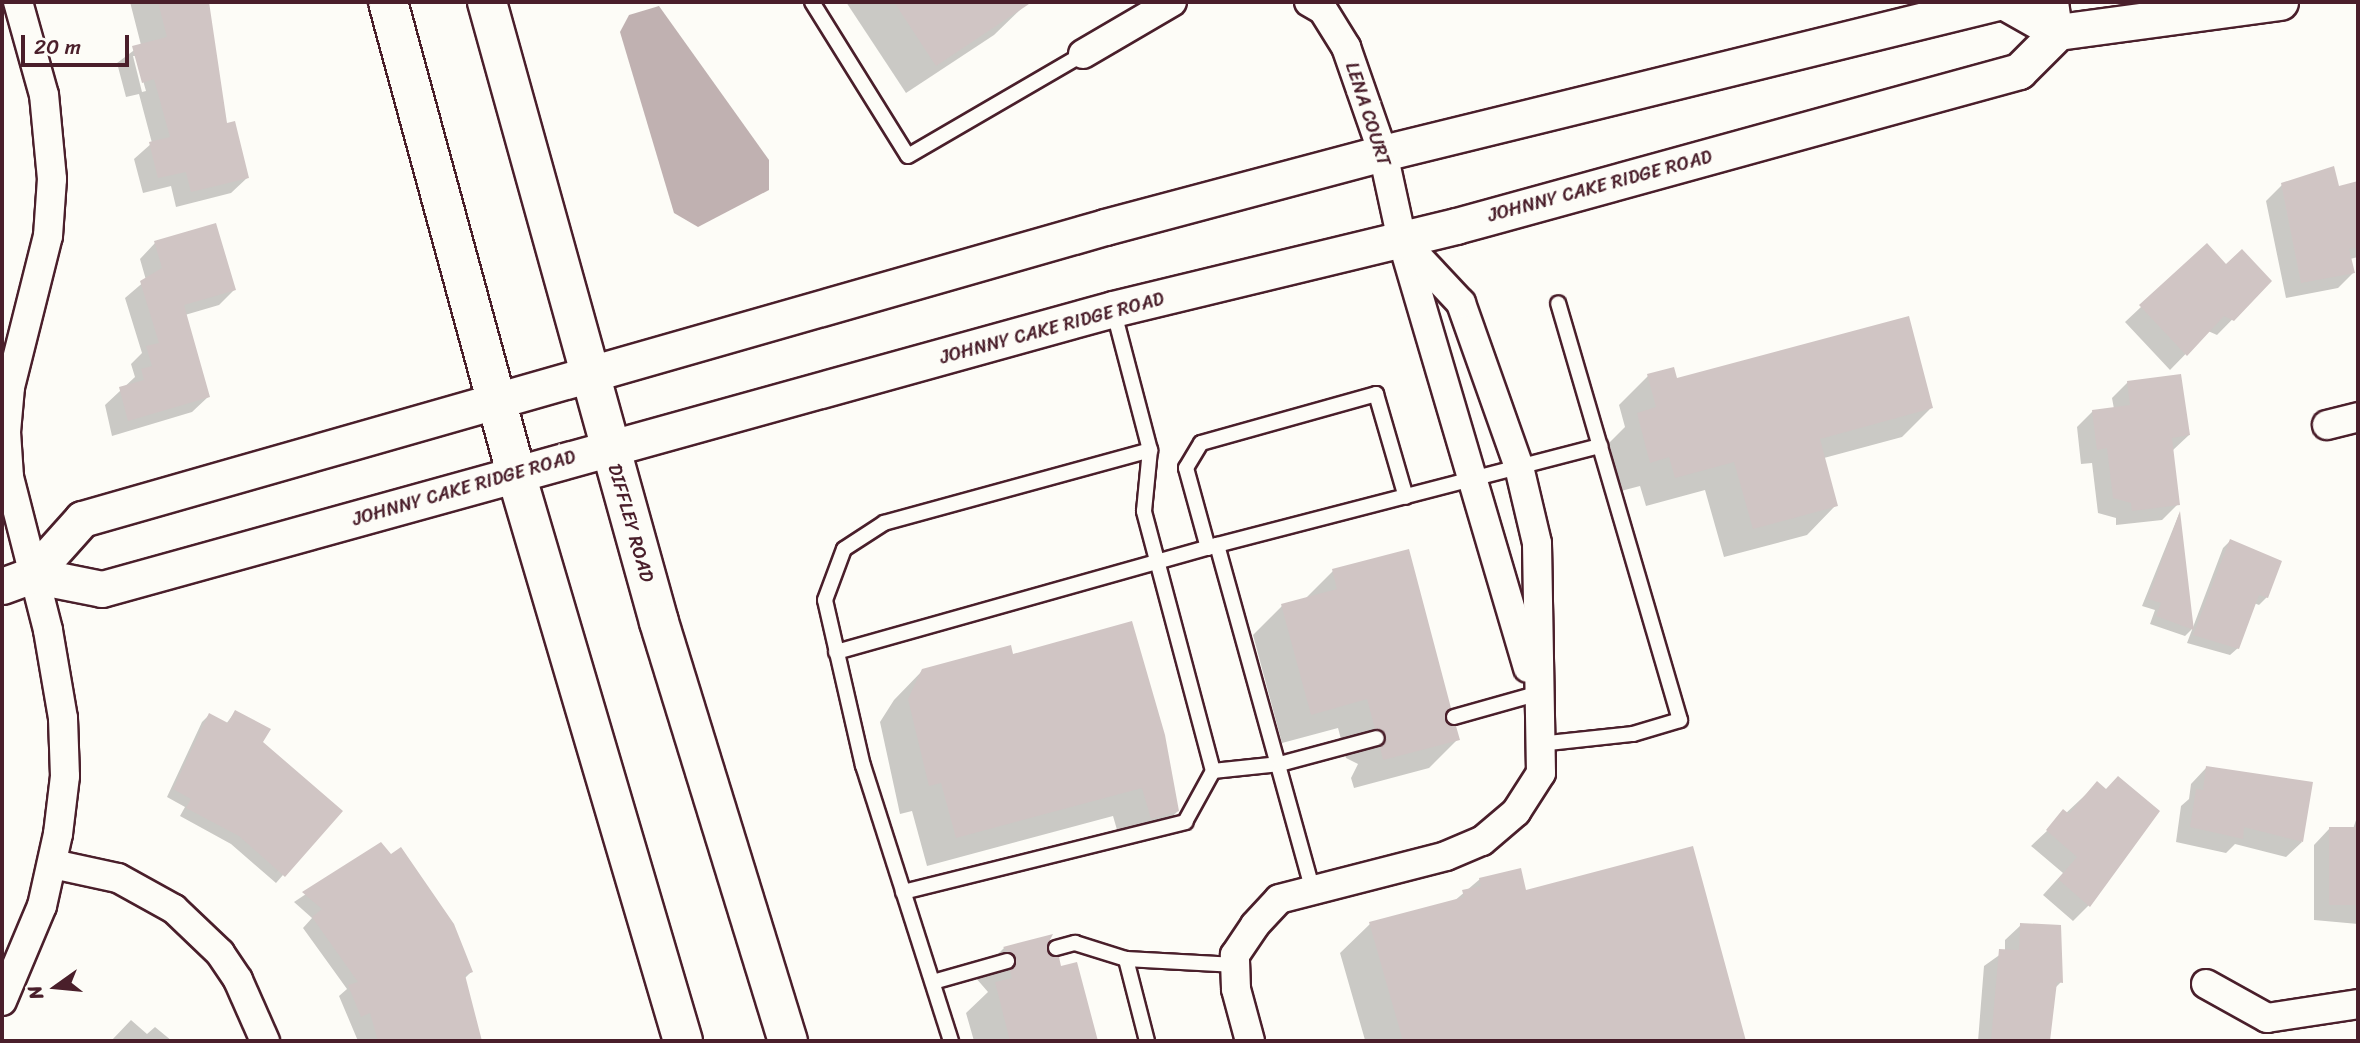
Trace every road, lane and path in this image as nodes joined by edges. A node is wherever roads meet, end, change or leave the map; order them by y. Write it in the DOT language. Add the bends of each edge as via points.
graph roads {
  1 [pos="18,2"];
  2 [pos="388,2"];
  3 [pos="486,2"];
  4 [pos="812,2"];
  5 [pos="1172,2"];
  6 [pos="1309,2"];
  7 [pos="1998,2"];
  8 [pos="2004,2"];
  9 [pos="2280,2"];
  10 [pos="2056,17"];
  11 [pos="1083,54"];
  12 [pos="1383,153"];
  13 [pos="1402,240"];
  14 [pos="1558,303"];
  15 [pos="1113,309"];
  16 [pos="590,373"];
  17 [pos="496,400"];
  18 [pos="2358,417"];
  19 [pos="2327,425"];
  20 [pos="1600,446"];
  21 [pos="610,448"];
  22 [pos="1150,450"];
  23 [pos="1519,467"];
  24 [pos="516,474"];
  25 [pos="1473,480"];
  26 [pos="1406,498"];
  27 [pos="1213,547"];
  28 [pos="1156,565"];
  29 [pos="17,581"];
  30 [pos="836,652"];
  31 [pos="1536,694"];
  32 [pos="1454,717"];
  33 [pos="1377,738"];
  34 [pos="1539,744"];
  35 [pos="1280,764"];
  36 [pos="1213,771"];
  37 [pos="52,864"];
  38 [pos="1313,891"];
  39 [pos="904,892"];
  40 [pos="1056,948"];
  41 [pos="1126,959"];
  42 [pos="1007,961"];
  43 [pos="1236,965"];
  44 [pos="933,982"];
  45 [pos="2206,984"];
  46 [pos="2,1001"];
  47 [pos="2358,1004"];
  48 [pos="265,1041"];
  49 [pos="683,1041"];
  50 [pos="788,1041"];
  51 [pos="951,1041"];
  52 [pos="1147,1041"];
  53 [pos="1250,1041"];
  1 -- 29 [label="street" via="44,95 52,179 48,236 10,387 6,432"];
  2 -- 17 [label="main road"];
  3 -- 16 [label="main road, DIFFLEY ROAD"];
  4 -- 11 [label="lane" via="908,156"];
  5 -- 11 [label="street"];
  6 -- 12 [label="street, LENA COURT" via="1323,10 1346,47"];
  7 -- 12 [label="street"];
  8 -- 10 [label="street"];
  9 -- 10 [label="street"];
  10 -- 13 [label="street, JOHNNY CAKE RIDGE ROAD" via="2019,71"];
  12 -- 13 [label="street, LENA COURT"];
  12 -- 16 [label="street"];
  13 -- 15 [label="street, JOHNNY CAKE RIDGE ROAD"];
  13 -- 23 [label="street" via="1461,303"];
  13 -- 25 [label="street, LENA COURT"];
  14 -- 20 [label="lane"];
  15 -- 21 [label="street, JOHNNY CAKE RIDGE ROAD"];
  15 -- 22 [label="lane"];
  16 -- 17 [label="street"];
  16 -- 21 [label="main road, DIFFLEY ROAD"];
  17 -- 24 [label="main road"];
  17 -- 29 [label="street" via="82,519"];
  18 -- 19 [label="street"];
  20 -- 23 [label="lane"];
  20 -- 34 [label="lane" via="1680,720 1633,734"];
  21 -- 24 [label="street, JOHNNY CAKE RIDGE ROAD"];
  21 -- 50 [label="main road, DIFFLEY ROAD"];
  22 -- 28 [label="lane" via="1144,511"];
  22 -- 30 [label="lane" via="884,523 844,550 825,600"];
  23 -- 25 [label="lane"];
  23 -- 31 [label="street" via="1537,542"];
  24 -- 29 [label="street, JOHNNY CAKE RIDGE ROAD" via="102,589"];
  24 -- 49 [label="main road"];
  25 -- 26 [label="lane"];
  25 -- 31 [label="street, LENA COURT"];
  26 -- 27 [label="lane"];
  26 -- 27 [label="lane" via="1376,394 1201,443 1186,468"];
  27 -- 28 [label="lane"];
  27 -- 35 [label="lane"];
  28 -- 30 [label="lane"];
  28 -- 36 [label="lane"];
  29 -- 37 [label="street" via="48,631 65,747"];
  30 -- 39 [label="lane" via="863,766"];
  31 -- 32 [label="lane"];
  31 -- 34 [label="street"];
  33 -- 35 [label="lane"];
  34 -- 38 [label="street" via="1541,773 1516,812 1482,841 1446,856"];
  35 -- 36 [label="lane"];
  35 -- 38 [label="lane"];
  36 -- 39 [label="lane" via="1185,822"];
  37 -- 46 [label="street" via="28,947"];
  37 -- 48 [label="street" via="118,878 174,909 232,971 254,1007"];
  38 -- 43 [label="street" via="1279,899 1255,925 1236,956"];
  39 -- 44 [label="lane"];
  40 -- 41 [label="lane" via="1075,943"];
  41 -- 43 [label="lane"];
  41 -- 52 [label="lane"];
  42 -- 44 [label="lane"];
  43 -- 53 [label="street" via="1236,989"];
  44 -- 51 [label="lane"];
  45 -- 47 [label="street" via="2267,1018"];
}
